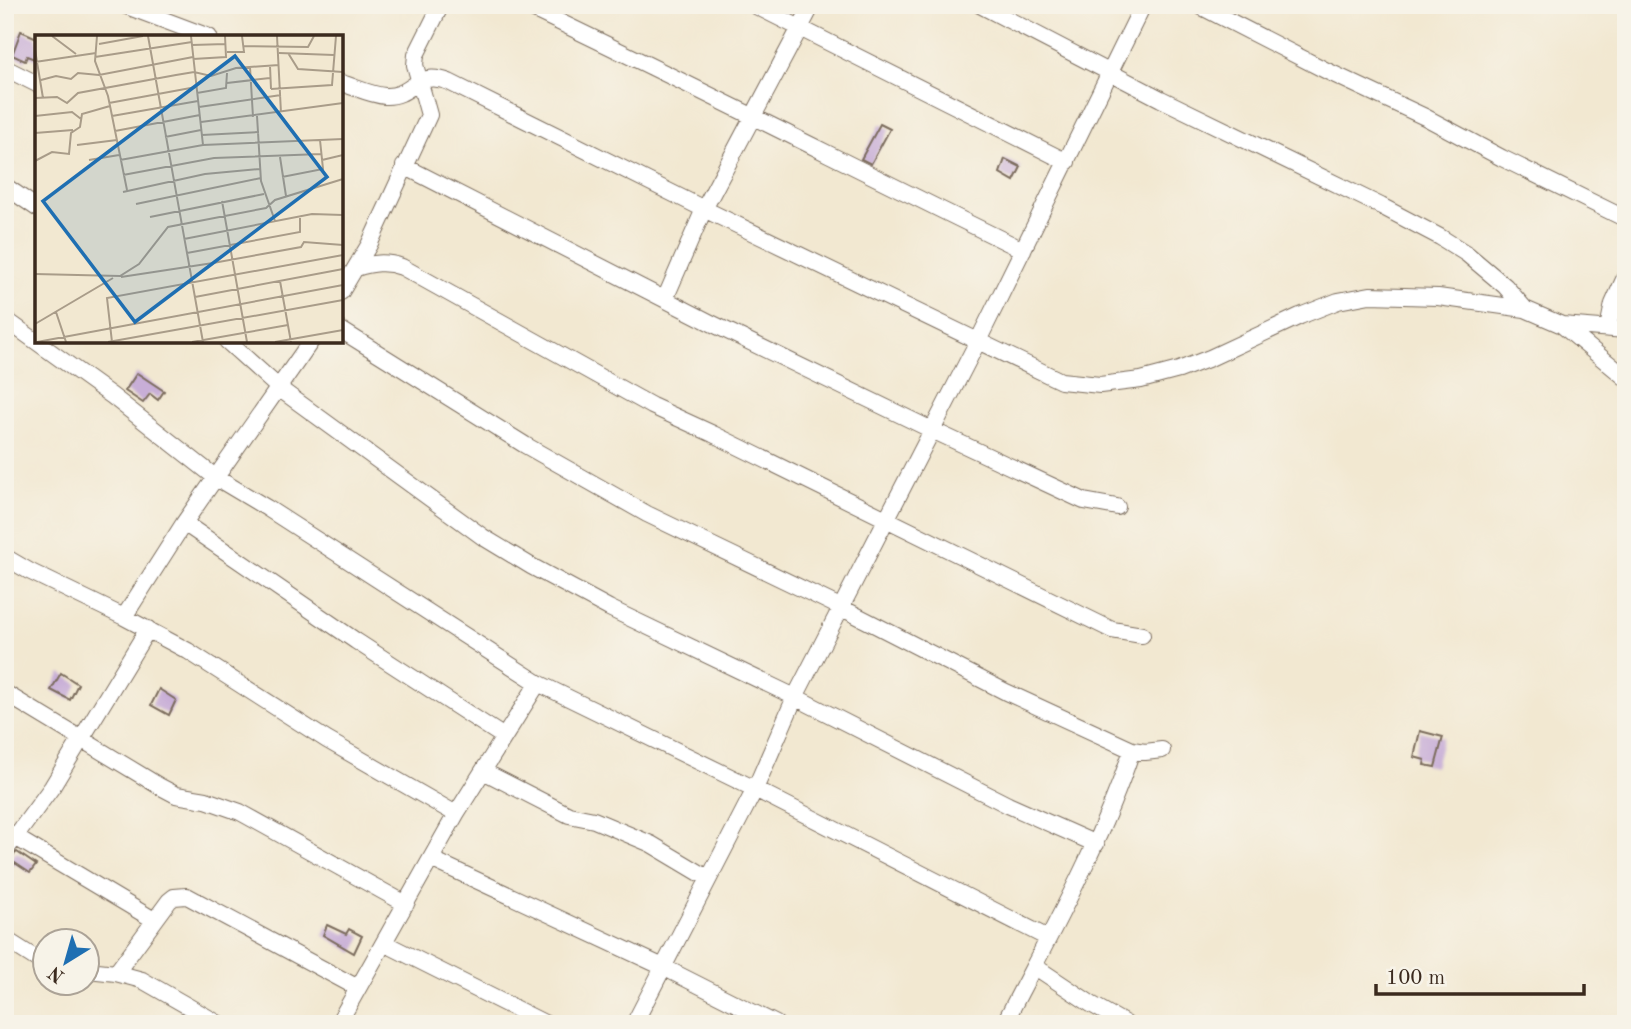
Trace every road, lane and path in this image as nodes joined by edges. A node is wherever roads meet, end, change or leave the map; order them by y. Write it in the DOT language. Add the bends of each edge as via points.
graph roads {
  1 [pos="124,5"];
  2 [pos="441,5"];
  3 [pos="524,5"];
  4 [pos="754,5"];
  5 [pos="812,5"];
  6 [pos="979,5"];
  7 [pos="1143,5"];
  8 [pos="1198,5"];
  9 [pos="800,27"];
  10 [pos="204,35"];
  11 [pos="5,68"];
  12 [pos="1112,72"];
  13 [pos="418,81"];
  14 [pos="35,83"];
  15 [pos="343,84"];
  16 [pos="754,116"];
  17 [pos="1067,162"];
  18 [pos="404,166"];
  19 [pos="5,186"];
  20 [pos="35,207"];
  21 [pos="704,209"];
  22 [pos="1626,219"];
  23 [pos="1023,250"];
  24 [pos="356,268"];
  25 [pos="1626,275"];
  26 [pos="343,289"];
  27 [pos="665,299"];
  28 [pos="1525,309"];
  29 [pos="5,319"];
  30 [pos="1562,325"];
  31 [pos="1608,328"];
  32 [pos="1626,330"];
  33 [pos="343,331"];
  34 [pos="35,341"];
  35 [pos="978,341"];
  36 [pos="38,343"];
  37 [pos="229,343"];
  38 [pos="310,343"];
  39 [pos="1626,378"];
  40 [pos="279,389"];
  41 [pos="932,430"];
  42 [pos="215,477"];
  43 [pos="1117,507"];
  44 [pos="886,519"];
  45 [pos="184,523"];
  46 [pos="5,557"];
  47 [pos="840,607"];
  48 [pos="124,617"];
  49 [pos="148,629"];
  50 [pos="1143,635"];
  51 [pos="538,683"];
  52 [pos="5,693"];
  53 [pos="795,697"];
  54 [pos="504,737"];
  55 [pos="79,739"];
  56 [pos="1132,750"];
  57 [pos="1162,750"];
  58 [pos="483,771"];
  59 [pos="755,789"];
  60 [pos="456,814"];
  61 [pos="10,834"];
  62 [pos="1096,844"];
  63 [pos="5,851"];
  64 [pos="431,859"];
  65 [pos="708,878"];
  66 [pos="406,904"];
  67 [pos="154,920"];
  68 [pos="1048,938"];
  69 [pos="5,939"];
  70 [pos="384,943"];
  71 [pos="32,956"];
  72 [pos="1034,966"];
  73 [pos="663,967"];
  74 [pos="102,972"];
  75 [pos="116,973"];
  76 [pos="358,988"];
  77 [pos="219,1024"];
  78 [pos="338,1024"];
  79 [pos="546,1024"];
  80 [pos="634,1024"];
  81 [pos="776,1024"];
  82 [pos="1004,1024"];
  83 [pos="1126,1024"];
  1 -- 10 [label="street"];
  2 -- 13 [label="street" via="416,55"];
  3 -- 16 [label="street"];
  4 -- 9 [label="street"];
  5 -- 9 [label="street"];
  6 -- 12 [label="street"];
  7 -- 12 [label="street"];
  8 -- 22 [label="street"];
  9 -- 16 [label="street"];
  9 -- 17 [label="street"];
  11 -- 14 [label="street"];
  12 -- 17 [label="street"];
  12 -- 28 [label="street" via="1440,237 1505,286"];
  13 -- 15 [label="street" via="385,96"];
  13 -- 18 [label="street" via="429,116"];
  13 -- 21 [label="street" via="436,77 449,82"];
  16 -- 21 [label="street"];
  16 -- 23 [label="street"];
  17 -- 23 [label="street"];
  18 -- 24 [label="street"];
  18 -- 27 [label="street"];
  19 -- 20 [label="street"];
  21 -- 27 [label="street"];
  21 -- 35 [label="street"];
  23 -- 35 [label="street"];
  24 -- 26 [label="street"];
  24 -- 44 [label="street" via="388,262 419,275 652,406"];
  25 -- 31 [label="street"];
  27 -- 41 [label="street"];
  28 -- 30 [label="street"];
  28 -- 35 [label="street" via="1438,297 1370,295 1338,301 1179,370 1100,385 1054,379"];
  29 -- 34 [label="street"];
  30 -- 31 [label="street"];
  30 -- 39 [label="street"];
  31 -- 32 [label="street"];
  33 -- 47 [label="street" via="525,445 647,514"];
  35 -- 41 [label="street"];
  36 -- 42 [label="street"];
  37 -- 40 [label="street"];
  38 -- 40 [label="street"];
  40 -- 42 [label="street"];
  40 -- 53 [label="street" via="483,537 531,566"];
  41 -- 43 [label="street" via="1084,500"];
  41 -- 44 [label="street"];
  42 -- 45 [label="street"];
  42 -- 51 [label="street"];
  44 -- 47 [label="street"];
  44 -- 50 [label="street" via="1112,630"];
  45 -- 48 [label="street"];
  45 -- 54 [label="street"];
  46 -- 48 [label="street"];
  47 -- 53 [label="street"];
  47 -- 56 [label="street"];
  48 -- 49 [label="street"];
  49 -- 55 [label="street"];
  49 -- 60 [label="street"];
  51 -- 54 [label="street"];
  51 -- 59 [label="street"];
  52 -- 55 [label="street"];
  53 -- 59 [label="street"];
  53 -- 62 [label="street" via="1008,805"];
  54 -- 58 [label="street"];
  55 -- 61 [label="street" via="52,787"];
  55 -- 66 [label="street" via="176,795 240,811"];
  56 -- 57 [label="street"];
  56 -- 62 [label="street"];
  58 -- 60 [label="street"];
  58 -- 65 [label="street" via="569,815 651,844"];
  59 -- 65 [label="street"];
  59 -- 68 [label="street"];
  60 -- 64 [label="street"];
  61 -- 63 [label="street"];
  61 -- 67 [label="street"];
  62 -- 68 [label="street"];
  64 -- 66 [label="street"];
  64 -- 73 [label="street"];
  65 -- 73 [label="street"];
  66 -- 70 [label="street"];
  67 -- 75 [label="street"];
  67 -- 76 [label="street" via="174,897 187,896"];
  68 -- 72 [label="street"];
  69 -- 71 [label="street"];
  70 -- 76 [label="street"];
  70 -- 79 [label="street"];
  72 -- 82 [label="street"];
  72 -- 83 [label="street"];
  73 -- 80 [label="street"];
  73 -- 81 [label="street"];
  74 -- 75 [label="street"];
  75 -- 77 [label="street" via="142,980"];
  76 -- 78 [label="street"];
}
